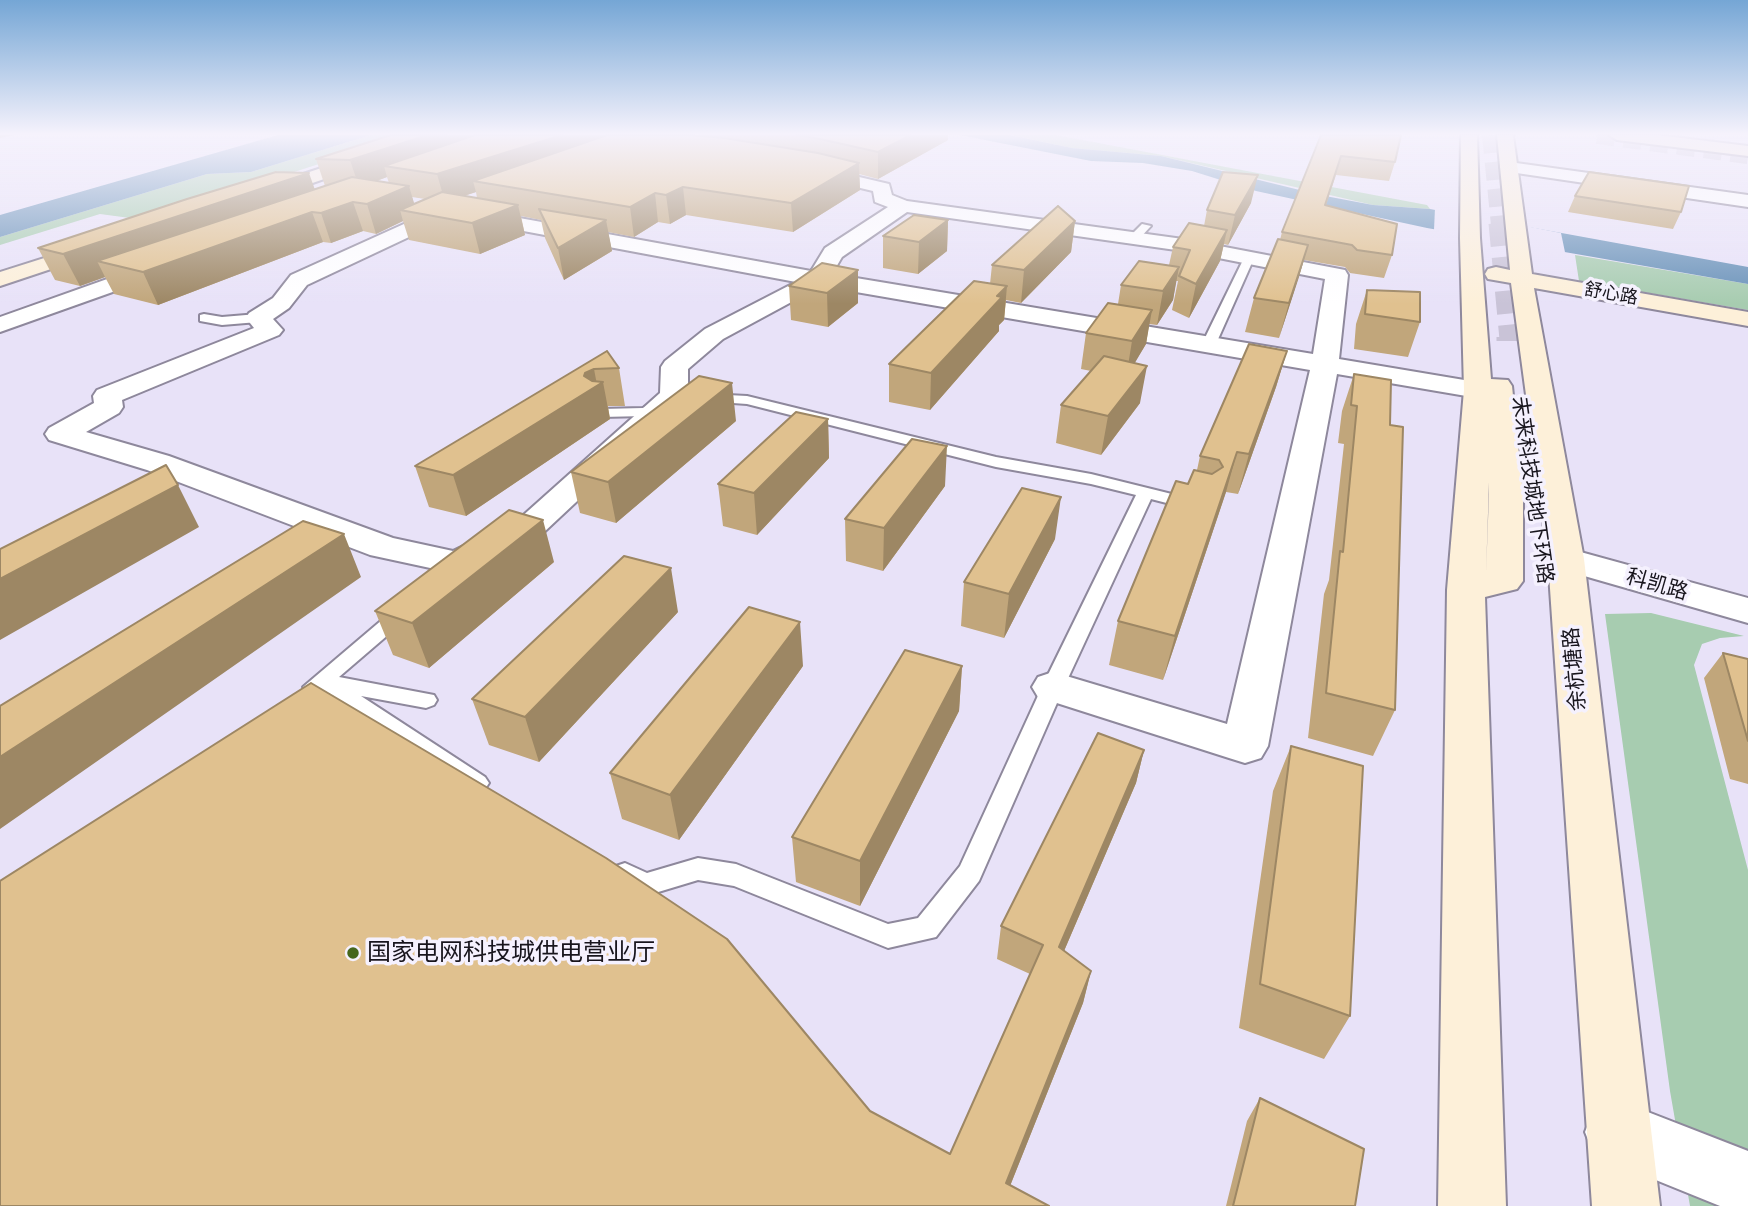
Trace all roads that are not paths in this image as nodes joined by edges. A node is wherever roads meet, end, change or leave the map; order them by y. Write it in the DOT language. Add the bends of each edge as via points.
graph roads {
  1 [pos="270,191"];
  2 [pos="301,191"];
  3 [pos="883,191"];
  4 [pos="1470,191"];
  5 [pos="1513,191"];
  6 [pos="1680,191"];
  7 [pos="337,193"];
  8 [pos="486,198"];
  9 [pos="248,199"];
  10 [pos="1748,201"];
  11 [pos="408,204"];
  12 [pos="903,206"];
  13 [pos="447,211"];
  14 [pos="117,241"];
  15 [pos="1249,257"];
  16 [pos="178,260"];
  17 [pos="1472,264"];
  18 [pos="0,279"];
  19 [pos="818,279"];
  20 [pos="1522,284"];
  21 [pos="204,318"];
  22 [pos="258,318"];
  23 [pos="1748,319"];
  24 [pos="0,325"];
  25 [pos="1748,331"];
  26 [pos="1208,346"];
  27 [pos="1325,364"];
  28 [pos="1478,390"];
  29 [pos="687,396"];
  30 [pos="601,413"];
  31 [pos="1145,494"];
  32 [pos="1202,507"];
  33 [pos="1566,559"];
  34 [pos="1466,590"];
  35 [pos="417,600"];
  36 [pos="1748,611"];
  37 [pos="1572,634"];
  38 [pos="323,681"];
  39 [pos="1053,687"];
  40 [pos="301,696"];
  41 [pos="426,700"];
  42 [pos="496,796"];
  43 [pos="602,860"];
  44 [pos="1617,1132"];
  45 [pos="1748,1184"];
  46 [pos="1472,1206"];
  47 [pos="1626,1206"];
  1 -- 9 [label="main road"];
  2 -- 7 [label="street"];
  3 -- 12 [label="street" via="882,198"];
  4 -- 17 [label="main road"];
  5 -- 20 [label="main road, 余杭塘路"];
  6 -- 10 [label="street"];
  8 -- 13 [label="street"];
  11 -- 13 [label="street"];
  12 -- 15 [label="street" via="1140,232"];
  12 -- 19 [label="street" via="833,253"];
  13 -- 19 [label="street"];
  13 -- 22 [label="street" via="299,279 281,303"];
  14 -- 18 [label="main road"];
  15 -- 26 [label="lane"];
  15 -- 27 [label="street" via="1337,275"];
  16 -- 24 [label="street"];
  17 -- 20 [label="main road, 舒心路"];
  17 -- 28 [label="main road"];
  19 -- 26 [label="street"];
  19 -- 29 [label="street" via="714,334 676,366"];
  20 -- 23 [label="main road, 舒心路"];
  20 -- 25 [label="main road, 舒心路"];
  20 -- 33 [label="main road, 余杭塘路"];
  21 -- 22 [label="lane"];
  22 -- 29 [label="street" via="270,330 107,396 108,407 60,434 158,463 448,572 531,526"];
  26 -- 27 [label="street"];
  27 -- 28 [label="street"];
  27 -- 39 [label="street" via="1245,747"];
  28 -- 34 [label="main road"];
  29 -- 30 [label="lane" via="646,412"];
  29 -- 31 [label="lane" via="747,400"];
  31 -- 32 [label="lane"];
  31 -- 39 [label="lane"];
  33 -- 36 [label="street, 科凯路"];
  33 -- 37 [label="main road, 余杭塘路"];
  34 -- 37 [label="main road, 未来科技城地下环路" via="1504,581 1503,340 1545,590"];
  34 -- 46 [label="main road"];
  35 -- 38 [label="lane"];
  37 -- 44 [label="main road, 余杭塘路"];
  38 -- 40 [label="lane"];
  38 -- 41 [label="lane"];
  38 -- 42 [label="lane"];
  39 -- 43 [label="lane" via="970,873 926,928 888,936 736,876 698,869 645,885"];
  44 -- 45 [label="street"];
  44 -- 47 [label="main road, 余杭塘路"];
}
